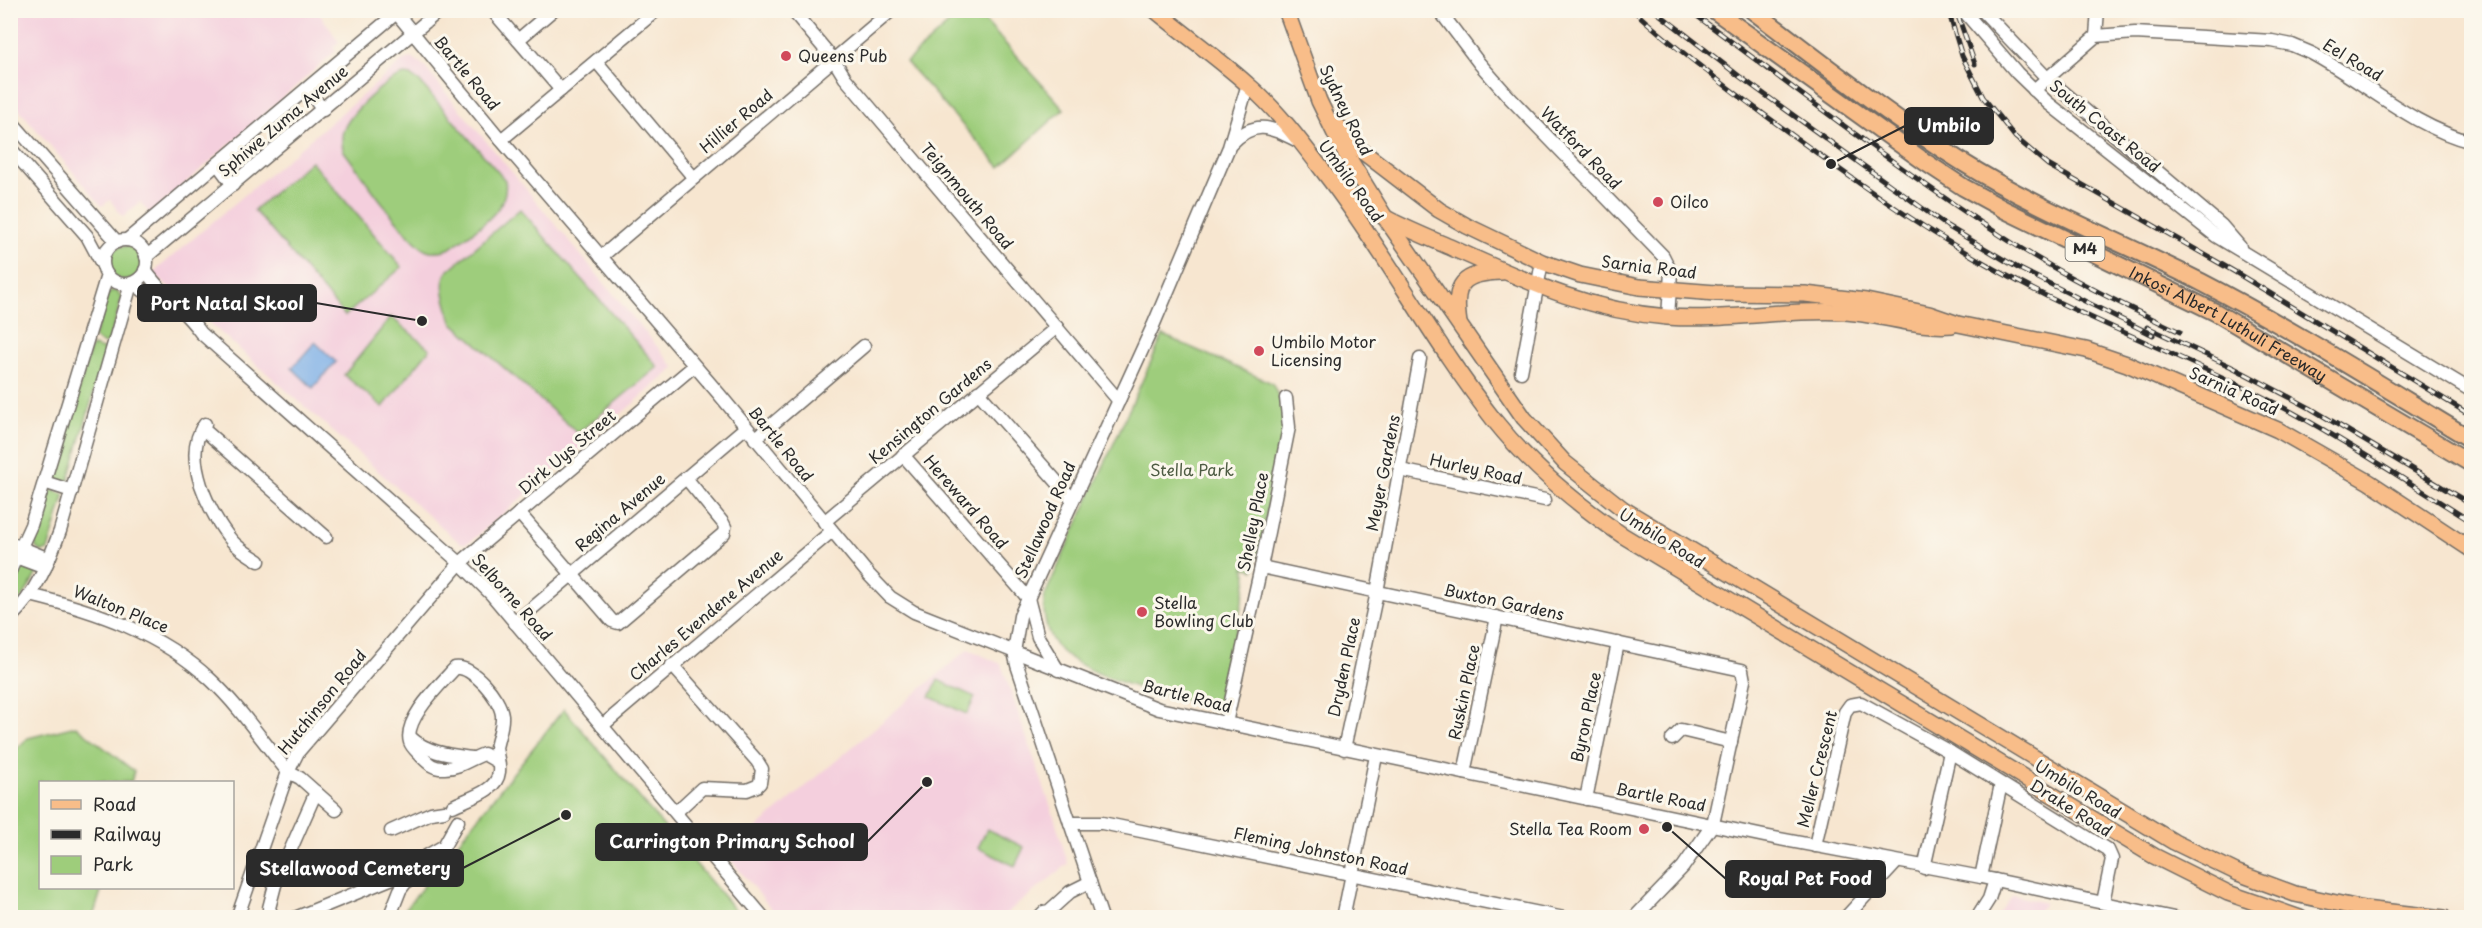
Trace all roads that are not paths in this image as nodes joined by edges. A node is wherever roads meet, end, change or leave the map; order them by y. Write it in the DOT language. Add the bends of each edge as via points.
graph roads {
  1 [pos="440,10"];
  2 [pos="492,10"];
  3 [pos="553,10"];
  4 [pos="657,10"];
  5 [pos="792,10"];
  6 [pos="892,10"];
  7 [pos="1155,10"];
  8 [pos="1286,10"];
  9 [pos="1439,10"];
  10 [pos="1714,10"];
  11 [pos="1752,10"];
  12 [pos="1963,10"];
  13 [pos="1982,10"];
  14 [pos="2098,10"];
  15 [pos="397,12"];
  16 [pos="413,34"];
  17 [pos="2096,36"];
  18 [pos="518,40"];
  19 [pos="834,60"];
  20 [pos="596,61"];
  21 [pos="2047,78"];
  22 [pos="1248,84"];
  23 [pos="307,89"];
  24 [pos="561,90"];
  25 [pos="2034,90"];
  26 [pos="1319,101"];
  27 [pos="322,110"];
  28 [pos="10,120"];
  29 [pos="501,140"];
  30 [pos="1299,141"];
  31 [pos="2472,142"];
  32 [pos="1229,147"];
  33 [pos="10,148"];
  34 [pos="218,165"];
  35 [pos="694,178"];
  36 [pos="233,185"];
  37 [pos="1334,185"];
  38 [pos="1386,219"];
  39 [pos="122,241"];
  40 [pos="2243,250"];
  41 [pos="146,257"];
  42 [pos="601,257"];
  43 [pos="1542,262"];
  44 [pos="145,270"];
  45 [pos="105,271"];
  46 [pos="1505,272"];
  47 [pos="132,284"];
  48 [pos="1537,287"];
  49 [pos="1671,290"];
  50 [pos="1668,317"];
  51 [pos="1958,324"];
  52 [pos="1459,326"];
  53 [pos="1057,327"];
  54 [pos="201,333"];
  55 [pos="864,346"];
  56 [pos="1420,359"];
  57 [pos="694,366"];
  58 [pos="1521,372"];
  59 [pos="2472,391"];
  60 [pos="978,392"];
  61 [pos="1286,398"];
  62 [pos="1119,401"];
  63 [pos="746,427"];
  64 [pos="755,439"];
  65 [pos="2472,440"];
  66 [pos="903,455"];
  67 [pos="2472,464"];
  68 [pos="1400,470"];
  69 [pos="686,478"];
  70 [pos="44,482"];
  71 [pos="72,491"];
  72 [pos="1072,499"];
  73 [pos="1545,500"];
  74 [pos="519,513"];
  75 [pos="828,526"];
  76 [pos="326,537"];
  77 [pos="2472,550"];
  78 [pos="15,551"];
  79 [pos="259,561"];
  80 [pos="460,563"];
  81 [pos="47,564"];
  82 [pos="1261,567"];
  83 [pos="10,571"];
  84 [pos="572,575"];
  85 [pos="1377,592"];
  86 [pos="30,596"];
  87 [pos="1028,598"];
  88 [pos="1497,617"];
  89 [pos="10,618"];
  90 [pos="515,623"];
  91 [pos="1618,643"];
  92 [pos="1014,652"];
  93 [pos="672,665"];
  94 [pos="1058,670"];
  95 [pos="1226,723"];
  96 [pos="602,726"];
  97 [pos="499,736"];
  98 [pos="1672,739"];
  99 [pos="1731,742"];
  100 [pos="1344,749"];
  101 [pos="1950,752"];
  102 [pos="1376,756"];
  103 [pos="477,757"];
  104 [pos="498,762"];
  105 [pos="288,772"];
  106 [pos="1464,773"];
  107 [pos="2001,784"];
  108 [pos="316,792"];
  109 [pos="1586,799"];
  110 [pos="336,810"];
  111 [pos="675,812"];
  112 [pos="452,818"];
  113 [pos="1070,823"];
  114 [pos="1713,824"];
  115 [pos="391,831"];
  116 [pos="1815,846"];
  117 [pos="1897,862"];
  118 [pos="1924,868"];
  119 [pos="1353,874"];
  120 [pos="1967,874"];
  121 [pos="405,876"];
  122 [pos="1981,877"];
  123 [pos="1995,880"];
  124 [pos="1090,882"];
  125 [pos="2103,902"];
  126 [pos="1984,907"];
  127 [pos="1046,916"];
  128 [pos="2173,917"];
  129 [pos="237,918"];
  130 [pos="273,918"];
  131 [pos="295,918"];
  132 [pos="388,918"];
  133 [pos="764,918"];
  134 [pos="1102,918"];
  135 [pos="1344,918"];
  136 [pos="1564,918"];
  137 [pos="1634,918"];
  138 [pos="1845,918"];
  139 [pos="1977,918"];
  140 [pos="2300,918"];
  141 [pos="2444,918"];
  1 -- 16 [label="street, Sphiwe Zuma Avenue"];
  2 -- 18 [label="street"];
  3 -- 18 [label="street"];
  4 -- 20 [label="street"];
  5 -- 19 [label="street, Teignmouth Road"];
  6 -- 19 [label="street, Hillier Road"];
  7 -- 22 [label="main road, Umbilo Road"];
  8 -- 26 [label="main road, Sydney Road"];
  9 -- 49 [label="street, Watford Road" via="1509,97 1663,256 1671,272"];
  10 -- 67 [label="highway, Inkosi Albert Luthuli Freeway / M4" via="1964,187 2215,312"];
  11 -- 65 [label="highway, Inkosi Albert Luthuli Freeway / M4" via="1962,162 2023,197 2252,309"];
  12 -- 25 [label="street, South Coast Road"];
  13 -- 21 [label="street, South Coast Road"];
  14 -- 17 [label="street"];
  15 -- 16 [label="street, Bartle Road"];
  15 -- 23 [label="street, Sphiwe Zuma Avenue"];
  16 -- 27 [label="street, Sphiwe Zuma Avenue"];
  16 -- 29 [label="street, Bartle Road"];
  17 -- 21 [label="street"];
  17 -- 31 [label="street, Eel Road" via="2135,33 2292,45 2435,128"];
  18 -- 24 [label="street"];
  19 -- 35 [label="street, Hillier Road"];
  19 -- 53 [label="street, Teignmouth Road" via="845,78"];
  20 -- 24 [label="street"];
  20 -- 35 [label="street"];
  21 -- 25 [label="street"];
  21 -- 40 [label="street, South Coast Road" via="2221,225"];
  22 -- 30 [label="main road, Umbilo Road"];
  22 -- 32 [label="street, Stellawood Road"];
  23 -- 27 [label="street"];
  23 -- 34 [label="street, Sphiwe Zuma Avenue"];
  24 -- 29 [label="street"];
  25 -- 40 [label="street, South Coast Road" via="2217,236"];
  26 -- 38 [label="main road, Sydney Road"];
  26 -- 43 [label="main road, Sarnia Road" via="1358,148 1431,204"];
  27 -- 36 [label="street, Sphiwe Zuma Avenue"];
  28 -- 39 [label="street"];
  29 -- 42 [label="street, Bartle Road"];
  30 -- 32 [label="street, Stellawood Road" via="1261,128 1250,129"];
  30 -- 37 [label="main road, Umbilo Road"];
  32 -- 62 [label="street, Stellawood Road"];
  33 -- 45 [label="street" via="87,236"];
  34 -- 36 [label="street"];
  34 -- 39 [label="street, Sphiwe Zuma Avenue"];
  35 -- 42 [label="street, Hillier Road"];
  36 -- 41 [label="street, Sphiwe Zuma Avenue"];
  37 -- 38 [label="main road, Sarnia Road"];
  37 -- 140 [label="main road, Umbilo Road" via="1494,420 1535,466 1587,511 1622,536 2154,856 2228,893"];
  38 -- 46 [label="main road, Sarnia Road"];
  38 -- 52 [label="main road, Umbilo Road"];
  39 -- 41 [label="street" via="139,246"];
  39 -- 45 [label="street" via="105,251"];
  40 -- 59 [label="street, South Coast Road"];
  41 -- 44 [label="street"];
  42 -- 57 [label="street, Bartle Road"];
  43 -- 48 [label="street"];
  43 -- 49 [label="main road, Sarnia Road" via="1607,282"];
  44 -- 47 [label="street"];
  44 -- 54 [label="street, Selborne Road"];
  45 -- 47 [label="street" via="119,284"];
  45 -- 70 [label="street"];
  46 -- 48 [label="main road, Sarnia Road"];
  46 -- 52 [label="main road" via="1481,273 1465,279 1456,300"];
  47 -- 54 [label="street, Selborne Road"];
  47 -- 71 [label="street"];
  48 -- 50 [label="main road, Sarnia Road" via="1604,307"];
  48 -- 58 [label="street"];
  49 -- 50 [label="street, Watford Road"];
  49 -- 51 [label="main road, Sarnia Road" via="1824,295 1929,314"];
  50 -- 51 [label="main road, Sarnia Road" via="1846,312 1928,325"];
  51 -- 77 [label="main road, Sarnia Road" via="2086,350 2247,416 2323,454"];
  52 -- 141 [label="main road, Umbilo Road" via="1524,418 1549,447 1604,495 1686,549 2116,808 2209,861 2261,882 2332,903"];
  53 -- 60 [label="street, Kensington Gardens"];
  53 -- 62 [label="street, Teignmouth Road"];
  54 -- 80 [label="street, Selborne Road"];
  55 -- 64 [label="street"];
  56 -- 68 [label="street, Meyer Gardens"];
  57 -- 63 [label="street, Bartle Road"];
  57 -- 74 [label="street, Dirk Uys Street"];
  60 -- 66 [label="street, Kensington Gardens"];
  60 -- 72 [label="street"];
  61 -- 82 [label="street, Shelley Place" via="1289,427"];
  62 -- 72 [label="street, Stellawood Road"];
  63 -- 64 [label="street, Bartle Road"];
  63 -- 69 [label="street, Regina Avenue"];
  64 -- 75 [label="street, Bartle Road"];
  66 -- 75 [label="street, Kensington Gardens"];
  66 -- 87 [label="street, Hereward Road"];
  68 -- 73 [label="street, Hurley Road"];
  68 -- 85 [label="street, Meyer Gardens"];
  69 -- 84 [label="street, Regina Avenue"];
  69 -- 84 [label="street" via="723,523 724,533 618,623"];
  70 -- 71 [label="street"];
  70 -- 78 [label="street"];
  71 -- 81 [label="street"];
  72 -- 87 [label="street, Stellawood Road"];
  74 -- 80 [label="street, Dirk Uys Street"];
  74 -- 84 [label="street"];
  75 -- 92 [label="street, Bartle Road" via="869,575 901,605"];
  75 -- 93 [label="street, Charles Evendene Avenue"];
  76 -- 79 [label="street" via="204,426 195,454 207,501 234,543"];
  78 -- 81 [label="street"];
  78 -- 83 [label="street"];
  80 -- 90 [label="street, Selborne Road"];
  80 -- 105 [label="street, Hutchinson Road" via="298,752"];
  81 -- 86 [label="street"];
  82 -- 85 [label="street, Buxton Gardens"];
  82 -- 95 [label="street, Shelley Place"];
  84 -- 90 [label="street, Regina Avenue"];
  85 -- 88 [label="street, Buxton Gardens"];
  85 -- 100 [label="street, Dryden Place"];
  86 -- 89 [label="street"];
  86 -- 105 [label="street, Walton Place" via="99,615 168,645 213,681"];
  87 -- 92 [label="street, Stellawood Road" via="1017,626"];
  87 -- 94 [label="street" via="1038,638"];
  88 -- 91 [label="street, Buxton Gardens"];
  88 -- 106 [label="street, Ruskin Place"];
  90 -- 96 [label="street, Selborne Road"];
  91 -- 99 [label="street, Buxton Gardens" via="1741,669 1744,681"];
  91 -- 109 [label="street, Byron Place"];
  92 -- 94 [label="street, Bartle Road"];
  92 -- 113 [label="street, Stellawood Road"];
  93 -- 96 [label="street, Charles Evendene Avenue"];
  93 -- 111 [label="street" via="757,761 762,774 760,783 752,789 702,788"];
  94 -- 95 [label="street, Bartle Road" via="1146,705"];
  95 -- 100 [label="street, Bartle Road"];
  96 -- 111 [label="street, Selborne Road"];
  97 -- 103 [label="street"];
  97 -- 103 [label="street" via="502,717 494,696 472,675 454,668 412,722 409,736 437,752"];
  97 -- 104 [label="street"];
  98 -- 99 [label="street" via="1681,730"];
  99 -- 114 [label="street"];
  100 -- 102 [label="street, Bartle Road"];
  101 -- 107 [label="street"];
  101 -- 116 [label="street, Meller Crescent" via="1865,705 1850,705"];
  101 -- 118 [label="street"];
  102 -- 106 [label="street, Bartle Road"];
  102 -- 119 [label="street"];
  103 -- 104 [label="street" via="489,755"];
  104 -- 112 [label="street" via="494,784 470,799"];
  105 -- 108 [label="street, Walton Place"];
  105 -- 129 [label="street, Hutchinson Road"];
  106 -- 109 [label="street, Bartle Road"];
  107 -- 122 [label="street"];
  107 -- 125 [label="street, Drake Road" via="2109,852 2111,864"];
  108 -- 110 [label="street, Walton Place"];
  108 -- 130 [label="street" via="275,885 269,908"];
  109 -- 114 [label="street, Bartle Road"];
  111 -- 133 [label="street, Selborne Road"];
  112 -- 115 [label="street" via="437,810"];
  112 -- 121 [label="street" via="444,846"];
  113 -- 119 [label="street, Fleming Johnston Road" via="1102,823"];
  113 -- 124 [label="street, Stellawood Road"];
  114 -- 116 [label="street, Bartle Road"];
  114 -- 137 [label="street" via="1683,867"];
  116 -- 117 [label="street, Bartle Road"];
  117 -- 118 [label="street, Bartle Road"];
  117 -- 138 [label="street"];
  118 -- 120 [label="street, Bartle Road"];
  119 -- 135 [label="street"];
  119 -- 136 [label="street, Fleming Johnston Road"];
  120 -- 122 [label="street, Bartle Road"];
  120 -- 126 [label="street" via="1981,888"];
  121 -- 131 [label="street"];
  121 -- 132 [label="street"];
  122 -- 123 [label="street, Bartle Road"];
  123 -- 125 [label="street, Bartle Road"];
  123 -- 126 [label="street"];
  124 -- 127 [label="street" via="1070,892"];
  124 -- 134 [label="street, Stellawood Road"];
  125 -- 128 [label="street, Bartle Road"];
  126 -- 139 [label="street"];
}
